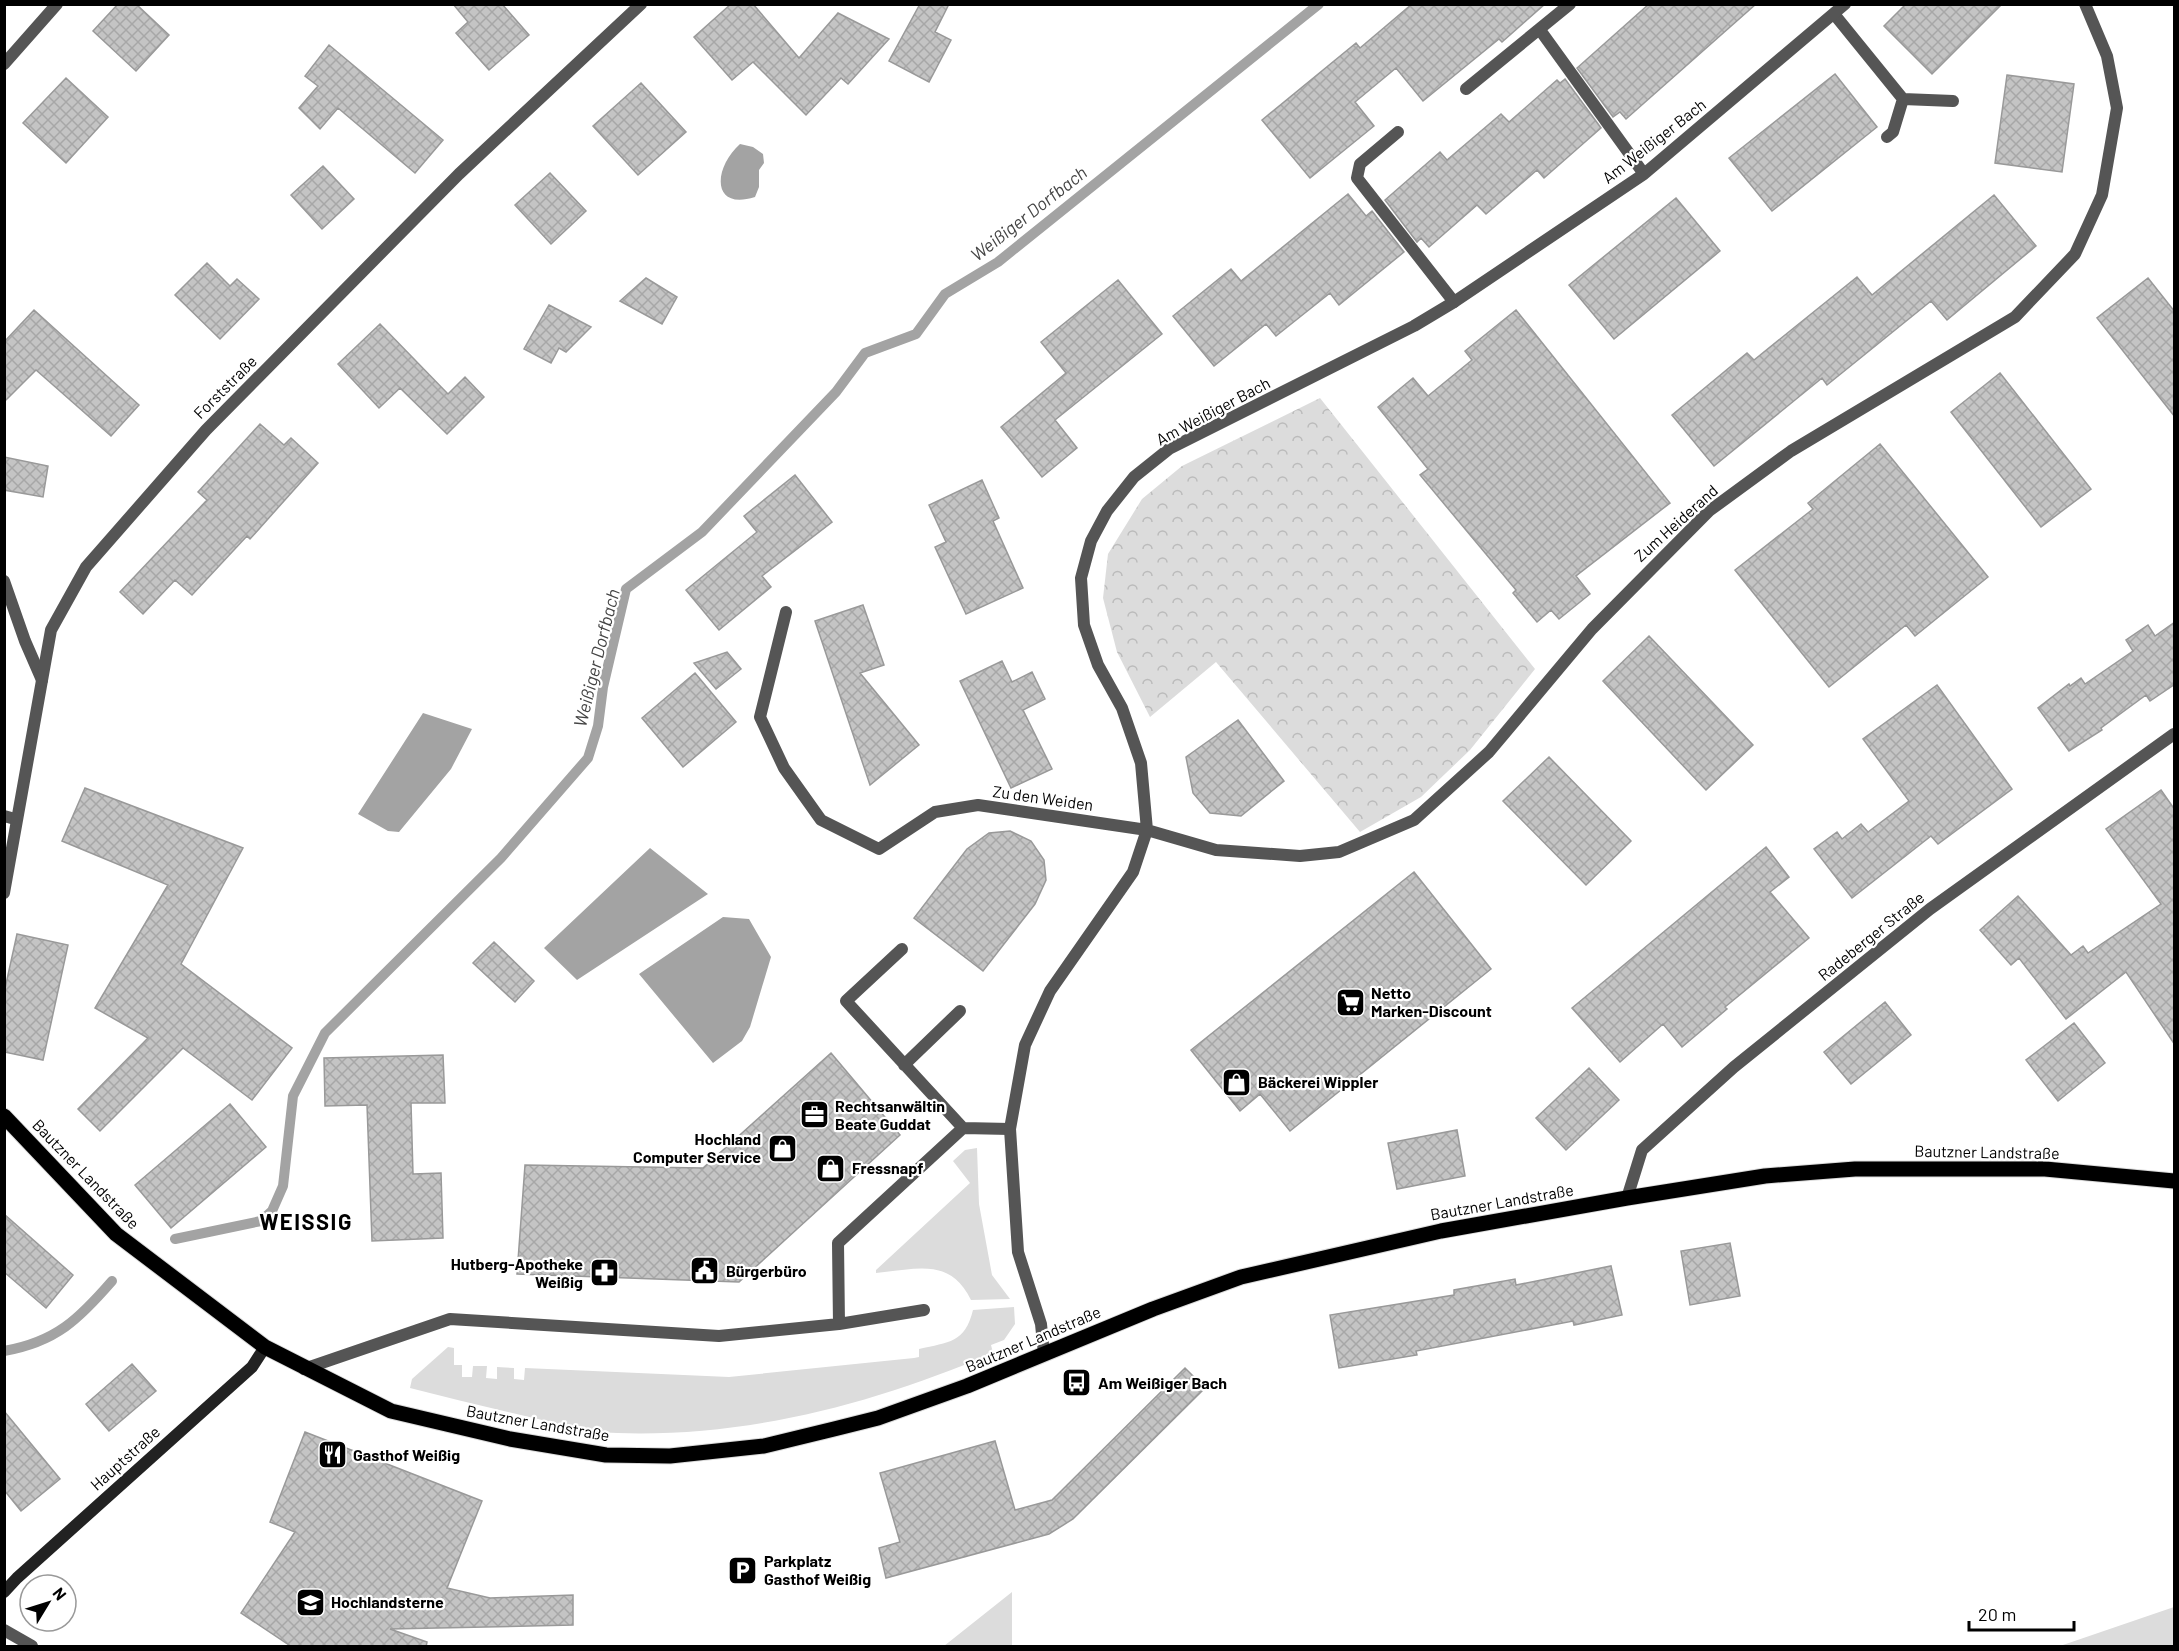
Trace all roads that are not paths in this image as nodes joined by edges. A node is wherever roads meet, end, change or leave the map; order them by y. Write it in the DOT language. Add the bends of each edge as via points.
graph roads {
  1 [pos="57,4"];
  2 [pos="641,4"];
  3 [pos="1570,4"];
  4 [pos="1845,4"];
  5 [pos="2085,4"];
  6 [pos="1834,14"];
  7 [pos="1540,30"];
  8 [pos="4,64"];
  9 [pos="1466,89"];
  10 [pos="1903,99"];
  11 [pos="1953,101"];
  12 [pos="1398,132"];
  13 [pos="1887,137"];
  14 [pos="1644,174"];
  15 [pos="1454,302"];
  16 [pos="4,582"];
  17 [pos="786,612"];
  18 [pos="42,680"];
  19 [pos="2175,734"];
  20 [pos="10,818"];
  21 [pos="1147,830"];
  22 [pos="4,893"];
  23 [pos="902,949"];
  24 [pos="960,1011"];
  25 [pos="904,1065"];
  26 [pos="4,1116"];
  27 [pos="963,1128"];
  28 [pos="1010,1129"];
  29 [pos="2175,1182"];
  30 [pos="1627,1198"];
  31 [pos="924,1310"];
  32 [pos="839,1324"];
  33 [pos="265,1347"];
  34 [pos="1044,1354"];
  35 [pos="304,1369"];
  36 [pos="4,1592"];
  37 [pos="4,1630"];
  38 [pos="32,1647"];
  1 -- 8 [label="street"];
  2 -- 18 [label="street, Forststraße" via="459,174 206,430 86,567 51,630"];
  3 -- 7 [label="street"];
  4 -- 6 [label="street, Am Weißiger Bach"];
  5 -- 21 [label="street, Zum Heiderand" via="2107,56 2117,108 2102,195 2075,254 2015,317 1791,451 1709,511 1592,629 1490,752 1414,820 1340,852 1300,856 1216,850"];
  6 -- 10 [label="street"];
  6 -- 14 [label="street, Am Weißiger Bach"];
  7 -- 9 [label="street"];
  7 -- 14 [label="street"];
  10 -- 11 [label="street"];
  10 -- 13 [label="street" via="1893,132"];
  12 -- 15 [label="street" via="1360,164 1357,178"];
  14 -- 15 [label="street, Am Weißiger Bach"];
  15 -- 21 [label="street, Am Weißiger Bach" via="1169,449 1134,477 1107,511 1091,541 1081,578 1084,625 1098,665 1122,708 1141,764"];
  16 -- 18 [label="street"];
  17 -- 21 [label="street, Zu den Weiden" via="760,717 783,768 821,820 879,849 935,812 978,805"];
  18 -- 20 [label="street, Forststraße"];
  19 -- 30 [label="street, Radeberger Straße" via="1930,909 1734,1067 1642,1150"];
  20 -- 22 [label="street, Forststraße"];
  21 -- 28 [label="street, Am Weißiger Bach" via="1133,872 1050,991 1025,1045"];
  23 -- 25 [label="street" via="846,1001"];
  24 -- 25 [label="street"];
  25 -- 27 [label="street"];
  26 -- 33 [label="main road, Bautzner Landstraße" via="116,1234"];
  27 -- 28 [label="street"];
  27 -- 32 [label="street" via="838,1243"];
  28 -- 34 [label="street, Am Weißiger Bach" via="1018,1252 1041,1324"];
  29 -- 30 [label="main road, Bautzner Landstraße" via="2045,1169 1855,1169 1765,1176"];
  30 -- 34 [label="main road, Bautzner Landstraße" via="1441,1231 1240,1277"];
  31 -- 32 [label="street"];
  32 -- 35 [label="street" via="720,1336 450,1319"];
  33 -- 35 [label="main road, Bautzner Landstraße"];
  33 -- 36 [label="street, Hauptstraße" via="252,1367"];
  34 -- 35 [label="main road, Bautzner Landstraße" via="878,1418 764,1446 670,1456 606,1455 510,1439 392,1410"];
  37 -- 38 [label="street"];
}
